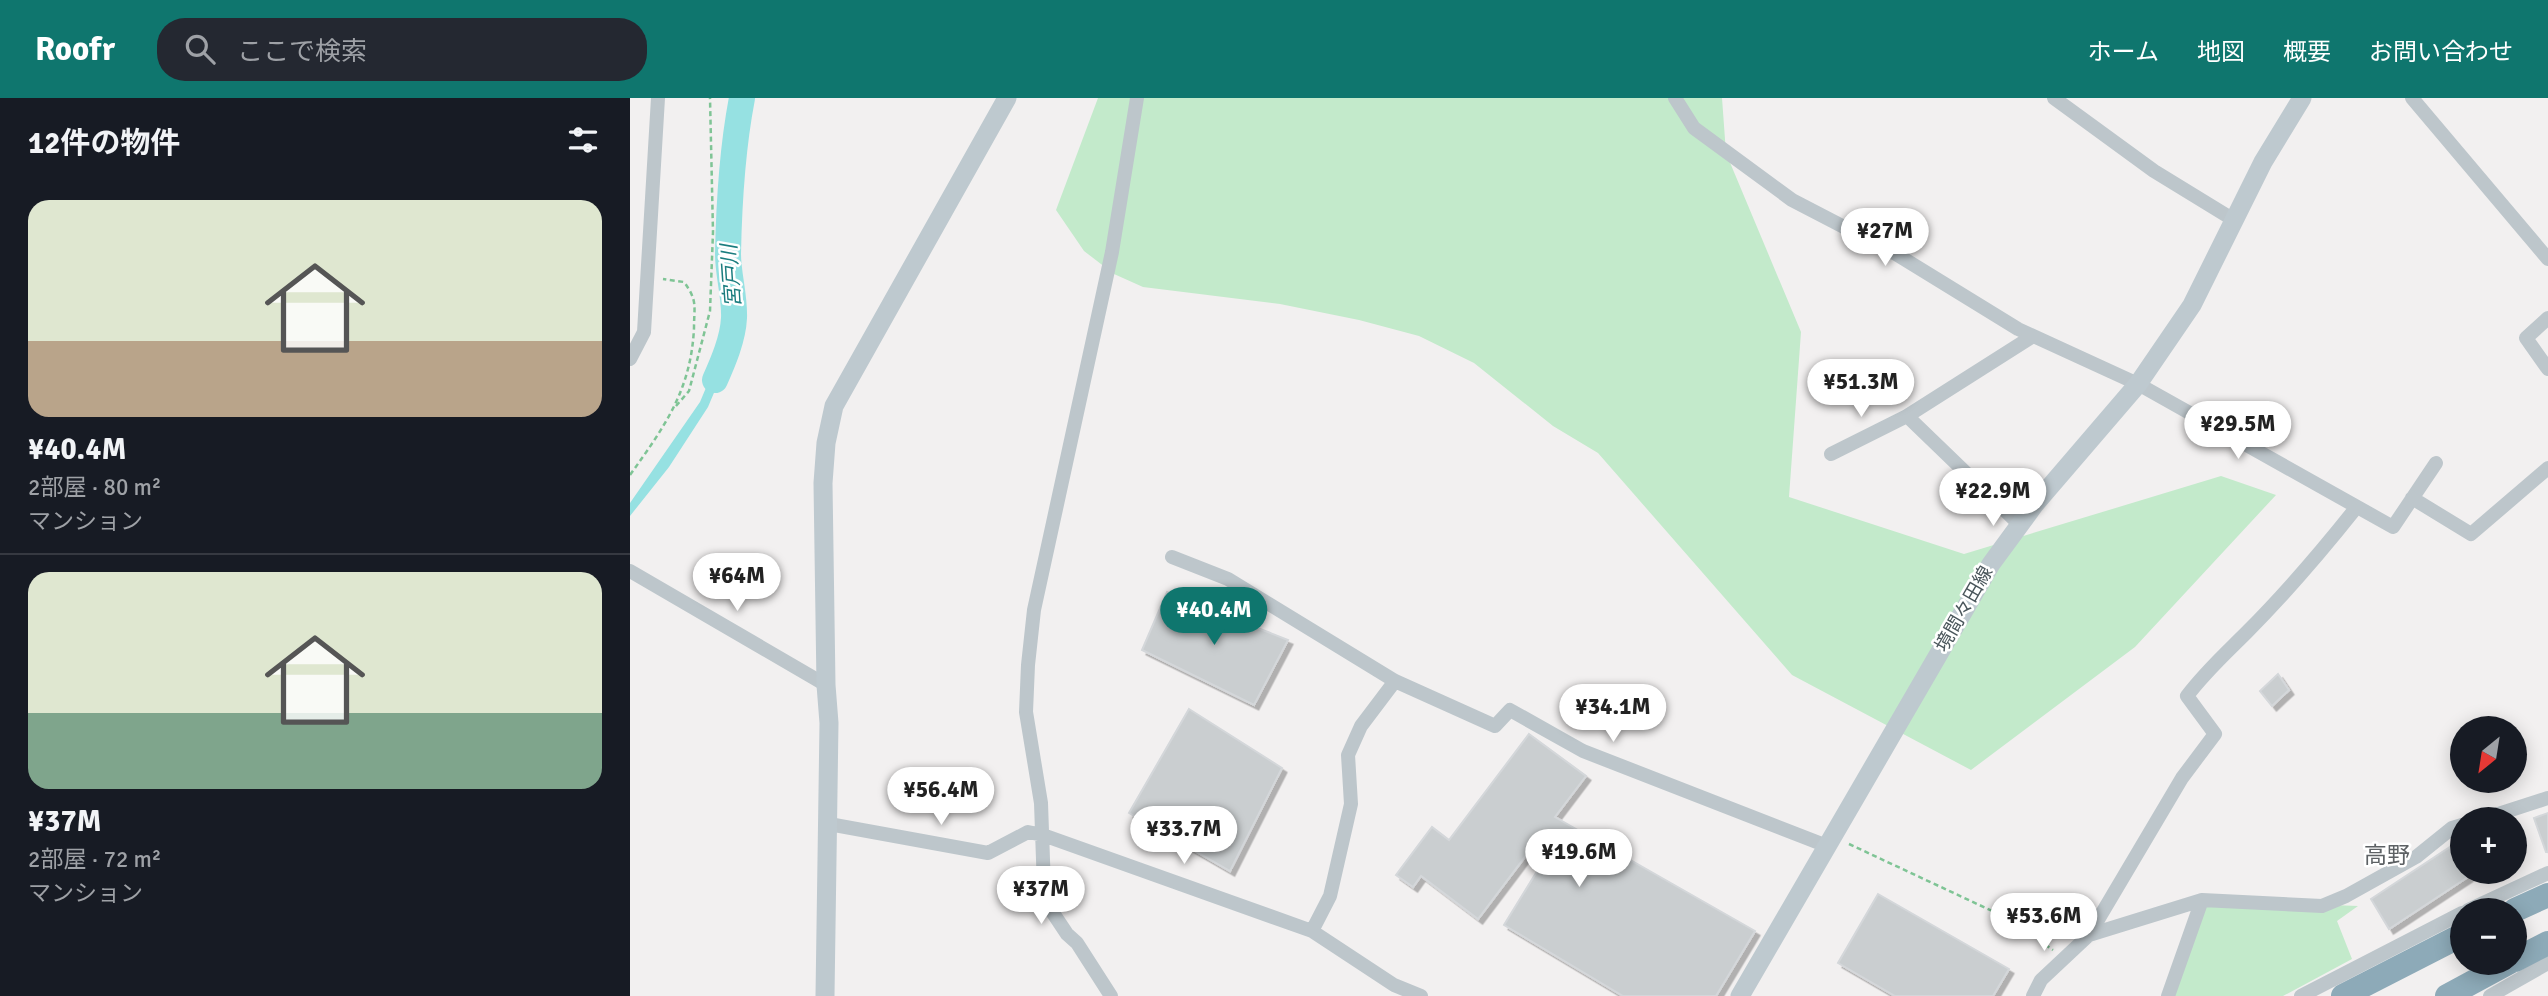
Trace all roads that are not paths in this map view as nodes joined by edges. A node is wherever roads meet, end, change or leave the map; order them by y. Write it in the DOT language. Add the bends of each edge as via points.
graph roads {
  1 [pos="658,98"];
  2 [pos="1007,98"];
  3 [pos="1137,98"];
  4 [pos="1675,98"];
  5 [pos="2054,98"];
  6 [pos="2302,98"];
  7 [pos="2412,98"];
  8 [pos="2234,220"];
  9 [pos="2548,259"];
  10 [pos="2548,318"];
  11 [pos="2033,336"];
  12 [pos="630,359"];
  13 [pos="2548,369"];
  14 [pos="2138,384"];
  15 [pos="1908,416"];
  16 [pos="1831,454"];
  17 [pos="2436,463"];
  18 [pos="2548,468"];
  19 [pos="2412,498"];
  20 [pos="2356,508"];
  21 [pos="2020,525"];
  22 [pos="1172,557"];
  23 [pos="630,570"];
  24 [pos="1395,681"];
  25 [pos="826,685"];
  26 [pos="2548,797"];
  27 [pos="2518,807"];
  28 [pos="829,824"];
  29 [pos="2450,830"];
  30 [pos="1043,835"];
  31 [pos="1830,841"];
  32 [pos="2548,873"];
  33 [pos="2548,895"];
  34 [pos="2494,898"];
  35 [pos="2202,900"];
  36 [pos="2527,905"];
  37 [pos="2450,919"];
  38 [pos="1312,930"];
  39 [pos="2089,935"];
  40 [pos="2450,941"];
  41 [pos="2548,943"];
  42 [pos="2527,954"];
  43 [pos="2548,963"];
  44 [pos="2486,975"];
  45 [pos="825,996"];
  46 [pos="1111,996"];
  47 [pos="1421,996"];
  48 [pos="1740,996"];
  49 [pos="2033,996"];
  50 [pos="2168,996"];
  51 [pos="2301,996"];
  52 [pos="2343,996"];
  53 [pos="2447,996"];
  54 [pos="2490,996"];
  1 -- 12 [label="street" via="644,332"];
  2 -- 25 [label="main road" via="834,406 823,483"];
  3 -- 30 [label="street" via="1112,252 1034,610 1026,712"];
  4 -- 11 [label="street" via="1694,128 1792,200 1896,254"];
  5 -- 8 [label="street" via="2154,171"];
  6 -- 8 [label="main road, 境間々田線"];
  7 -- 9 [label="street"];
  8 -- 14 [label="main road, 境間々田線" via="2192,305"];
  10 -- 13 [label="street" via="2526,338"];
  11 -- 14 [label="street"];
  11 -- 15 [label="street"];
  14 -- 20 [label="street"];
  14 -- 21 [label="main road, 境間々田線"];
  15 -- 16 [label="street"];
  15 -- 21 [label="street"];
  17 -- 19 [label="street"];
  18 -- 19 [label="street" via="2471,534"];
  19 -- 20 [label="street" via="2393,527"];
  20 -- 39 [label="street" via="2311,564 2187,696 2215,734 2182,778"];
  21 -- 31 [label="main road, 境間々田線" via="1991,564"];
  22 -- 24 [label="street" via="1228,579"];
  23 -- 25 [label="street"];
  24 -- 31 [label="street" via="1494,726 1510,710 1583,751"];
  24 -- 38 [label="street" via="1361,726 1348,755 1351,804 1330,896"];
  25 -- 28 [label="main road"];
  26 -- 27 [label="street"];
  28 -- 30 [label="street" via="988,853 1028,832"];
  28 -- 45 [label="main road"];
  29 -- 35 [label="street" via="2416,857 2322,906"];
  30 -- 38 [label="street"];
  30 -- 46 [label="street" via="1044,888 1051,910"];
  31 -- 48 [label="main road, 境間々田線"];
  32 -- 34 [label="street"];
  33 -- 36 [label="highway"];
  35 -- 39 [label="street"];
  35 -- 50 [label="street"];
  37 -- 51 [label="street"];
  38 -- 47 [label="street" via="1394,985"];
  39 -- 49 [label="street" via="2041,980"];
  40 -- 52 [label="highway"];
  41 -- 42 [label="highway"];
  43 -- 54 [label="street"];
  44 -- 53 [label="highway"];
}
